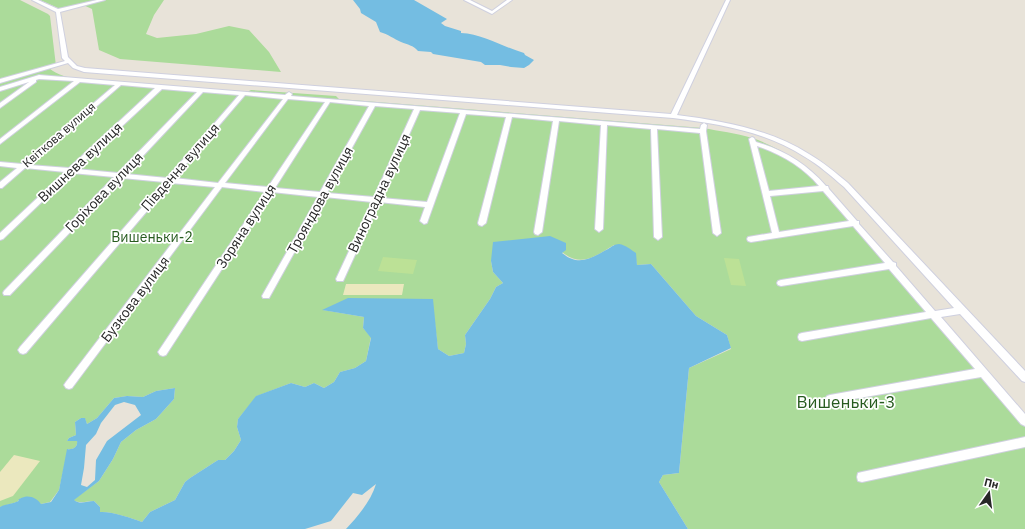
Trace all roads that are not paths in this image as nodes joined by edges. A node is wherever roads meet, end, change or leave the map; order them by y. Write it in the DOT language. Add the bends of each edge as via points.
graph roads {
  1 [pos="34,0"];
  2 [pos="103,0"];
  3 [pos="466,0"];
  4 [pos="510,0"];
  5 [pos="728,0"];
  6 [pos="58,12"];
  7 [pos="67,62"];
  8 [pos="39,77"];
  9 [pos="78,80"];
  10 [pos="0,81"];
  11 [pos="119,84"];
  12 [pos="160,87"];
  13 [pos="295,87"];
  14 [pos="0,89"];
  15 [pos="202,90"];
  16 [pos="243,94"];
  17 [pos="287,97"];
  18 [pos="329,100"];
  19 [pos="465,101"];
  20 [pos="373,104"];
  21 [pos="0,106"];
  22 [pos="418,108"];
  23 [pos="462,111"];
  24 [pos="510,115"];
  25 [pos="673,116"];
  26 [pos="556,119"];
  27 [pos="707,120"];
  28 [pos="604,123"];
  29 [pos="654,127"];
  30 [pos="703,130"];
  31 [pos="755,131"];
  32 [pos="0,142"];
  33 [pos="753,143"];
  34 [pos="0,164"];
  35 [pos="23,166"];
  36 [pos="71,170"];
  37 [pos="120,175"];
  38 [pos="169,180"];
  39 [pos="220,185"];
  40 [pos="0,186"];
  41 [pos="826,188"];
  42 [pos="270,190"];
  43 [pos="765,194"];
  44 [pos="323,195"];
  45 [pos="376,200"];
  46 [pos="430,206"];
  47 [pos="424,221"];
  48 [pos="482,223"];
  49 [pos="856,223"];
  50 [pos="599,229"];
  51 [pos="538,232"];
  52 [pos="716,233"];
  53 [pos="776,235"];
  54 [pos="0,237"];
  55 [pos="658,237"];
  56 [pos="751,239"];
  57 [pos="893,265"];
  58 [pos="340,279"];
  59 [pos="781,283"];
  60 [pos="7,293"];
  61 [pos="266,296"];
  62 [pos="961,310"];
  63 [pos="934,315"];
  64 [pos="802,337"];
  65 [pos="23,350"];
  66 [pos="163,352"];
  67 [pos="984,372"];
  68 [pos="1025,378"];
  69 [pos="69,385"];
  70 [pos="830,399"];
  71 [pos="1025,421"];
  72 [pos="1025,442"];
  73 [pos="862,477"];
  1 -- 6 [label="street"];
  2 -- 6 [label="street"];
  3 -- 4 [label="street" via="492,13"];
  5 -- 25 [label="street"];
  6 -- 7 [label="street" via="63,53"];
  7 -- 10 [label="street"];
  7 -- 13 [label="street" via="84,70"];
  8 -- 9 [label="street"];
  8 -- 14 [label="street"];
  8 -- 21 [label="street"];
  9 -- 11 [label="street"];
  9 -- 32 [label="street"];
  11 -- 12 [label="street"];
  11 -- 35 [label="street, Квіткова вулиця"];
  12 -- 15 [label="street"];
  12 -- 36 [label="street, Вишнева вулиця"];
  13 -- 17 [label="street, Бузкова вулиця"];
  13 -- 19 [label="street"];
  15 -- 16 [label="street"];
  15 -- 37 [label="street, Горіхова вулиця"];
  16 -- 17 [label="street"];
  16 -- 38 [label="street, Південна вулиця"];
  17 -- 18 [label="street"];
  17 -- 39 [label="street, Бузкова вулиця"];
  18 -- 20 [label="street"];
  18 -- 42 [label="street, Зоряна вулиця"];
  19 -- 23 [label="street"];
  19 -- 25 [label="street"];
  20 -- 22 [label="street"];
  20 -- 44 [label="street, Трояндова вулиця"];
  22 -- 23 [label="street"];
  22 -- 45 [label="street, Виноградна вулиця"];
  23 -- 24 [label="street"];
  23 -- 46 [label="street"];
  24 -- 26 [label="street"];
  24 -- 48 [label="street"];
  25 -- 27 [label="street"];
  26 -- 28 [label="street"];
  26 -- 51 [label="street"];
  27 -- 30 [label="street"];
  27 -- 31 [label="street"];
  28 -- 29 [label="street"];
  28 -- 50 [label="street"];
  29 -- 30 [label="street"];
  29 -- 55 [label="street"];
  30 -- 52 [label="street"];
  31 -- 33 [label="street"];
  31 -- 62 [label="street" via="784,142 828,169 846,185"];
  33 -- 41 [label="street" via="774,150 806,168"];
  33 -- 43 [label="street"];
  34 -- 35 [label="street"];
  35 -- 36 [label="street"];
  35 -- 40 [label="street, Квіткова вулиця"];
  36 -- 37 [label="street"];
  36 -- 54 [label="street, Вишнева вулиця"];
  37 -- 38 [label="street"];
  37 -- 60 [label="street, Горіхова вулиця"];
  38 -- 39 [label="street"];
  38 -- 65 [label="street, Південна вулиця"];
  39 -- 42 [label="street"];
  39 -- 69 [label="street, Бузкова вулиця"];
  41 -- 43 [label="street"];
  41 -- 49 [label="street"];
  42 -- 44 [label="street"];
  42 -- 66 [label="street, Зоряна вулиця"];
  43 -- 53 [label="street"];
  44 -- 45 [label="street"];
  44 -- 61 [label="street, Трояндова вулиця"];
  45 -- 46 [label="street"];
  45 -- 58 [label="street, Виноградна вулиця"];
  46 -- 47 [label="street"];
  49 -- 53 [label="street"];
  49 -- 57 [label="street"];
  53 -- 56 [label="street"];
  57 -- 59 [label="street"];
  57 -- 63 [label="street"];
  62 -- 63 [label="street"];
  62 -- 68 [label="street"];
  63 -- 64 [label="street"];
  63 -- 67 [label="street"];
  67 -- 70 [label="street"];
  67 -- 71 [label="street"];
  72 -- 73 [label="street"];
}
